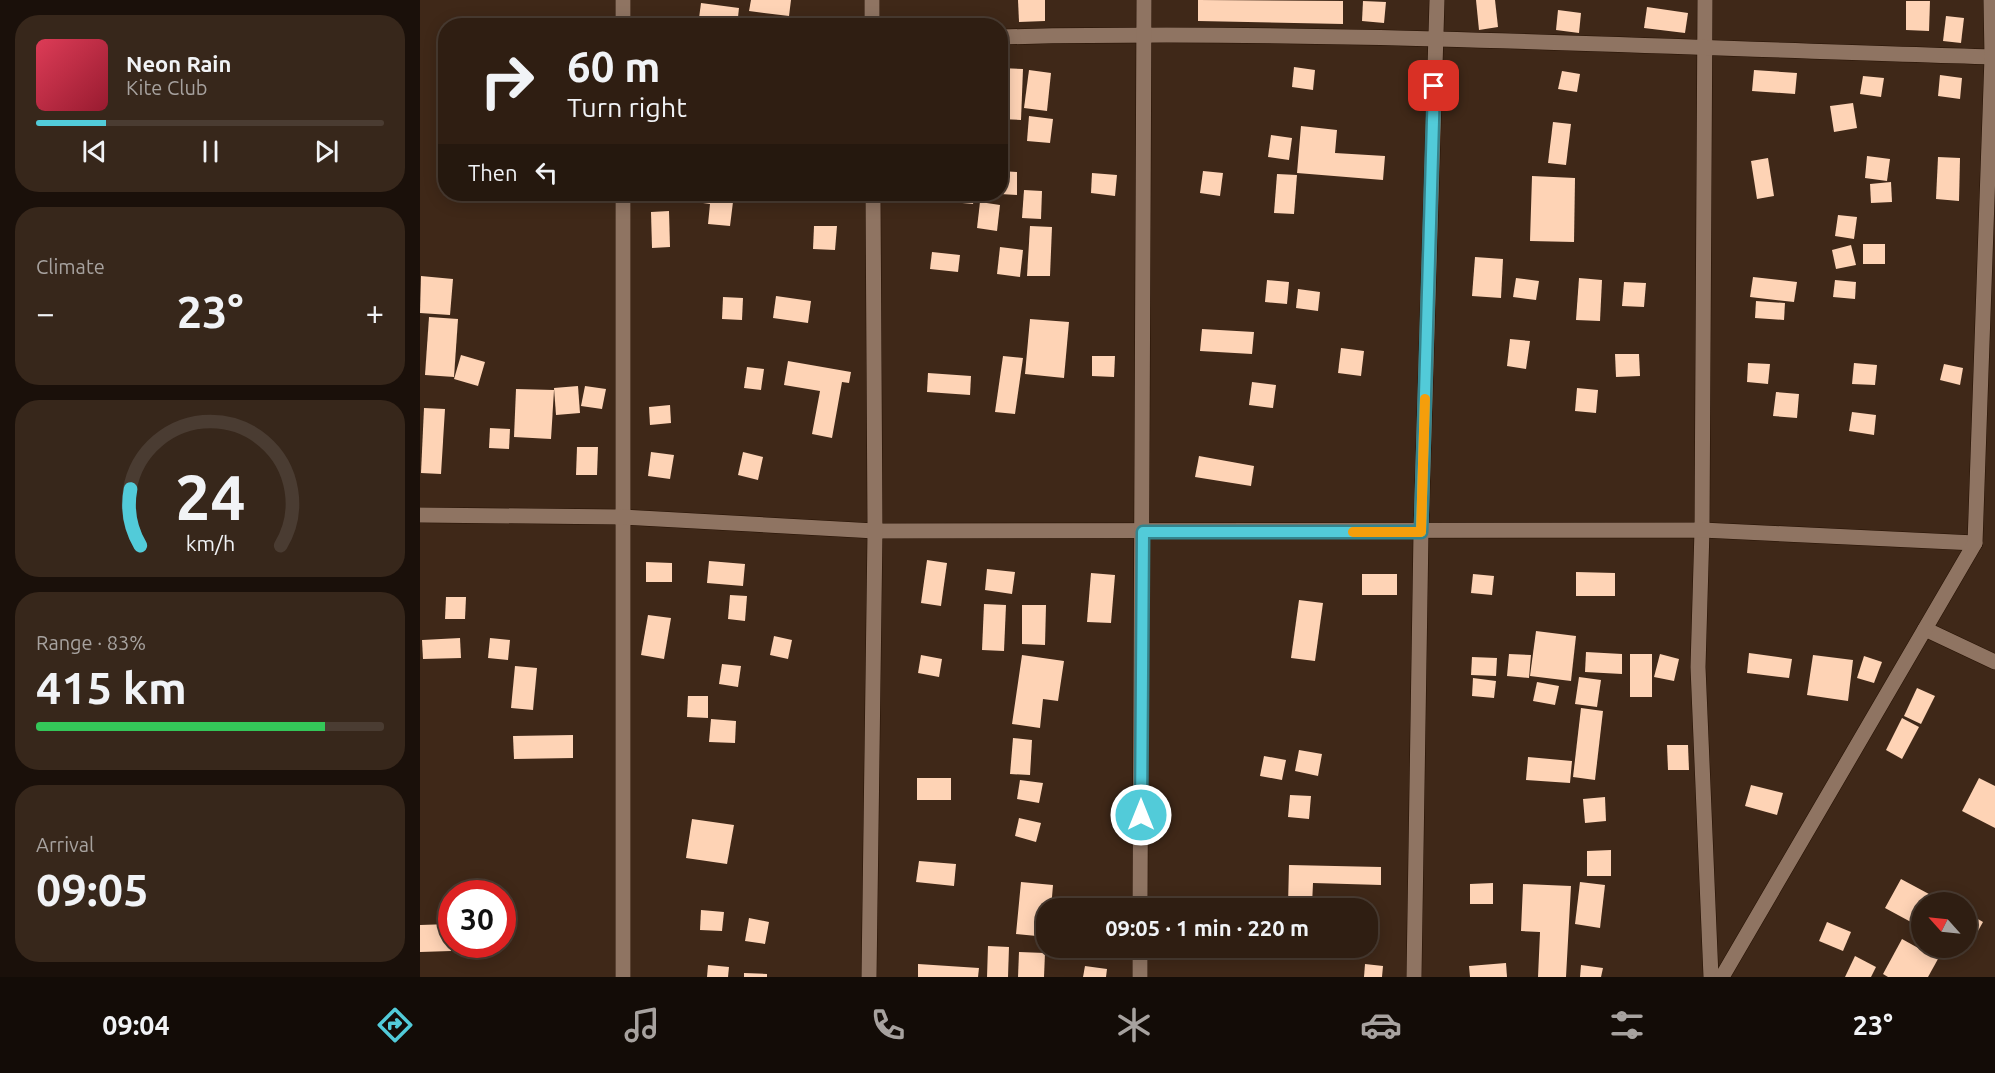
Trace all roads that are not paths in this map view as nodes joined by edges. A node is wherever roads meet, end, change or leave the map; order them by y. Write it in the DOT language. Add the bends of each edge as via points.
graph roads {
  1 [pos="623,0"];
  2 [pos="872,0"];
  3 [pos="1144,0"];
  4 [pos="1437,0"];
  5 [pos="1705,0"];
  6 [pos="1991,0"];
  7 [pos="623,18"];
  8 [pos="872,18"];
  9 [pos="1143,34"];
  10 [pos="1008,37"];
  11 [pos="1436,39"];
  12 [pos="1703,49"];
  13 [pos="1994,57"];
  14 [pos="622,201"];
  15 [pos="873,201"];
  16 [pos="420,515"];
  17 [pos="622,517"];
  18 [pos="1702,530"];
  19 [pos="875,531"];
  20 [pos="1143,532"];
  21 [pos="1421,532"];
  22 [pos="1975,543"];
  23 [pos="1925,629"];
  24 [pos="1995,662"];
  25 [pos="1140,898"];
  26 [pos="1140,958"];
  27 [pos="623,977"];
  28 [pos="868,977"];
  29 [pos="1140,977"];
  30 [pos="1414,977"];
  31 [pos="1711,977"];
  32 [pos="1722,977"];
  1 -- 7 [label="street"];
  2 -- 8 [label="street"];
  3 -- 9 [label="street"];
  4 -- 11 [label="street"];
  5 -- 12 [label="street"];
  6 -- 13 [label="street"];
  9 -- 10 [label="street"];
  9 -- 11 [label="street"];
  9 -- 20 [label="street"];
  11 -- 12 [label="street"];
  11 -- 21 [label="street"];
  12 -- 13 [label="street"];
  12 -- 18 [label="street"];
  13 -- 22 [label="street"];
  14 -- 17 [label="street"];
  15 -- 19 [label="street"];
  16 -- 17 [label="street"];
  17 -- 19 [label="street"];
  17 -- 27 [label="street"];
  18 -- 21 [label="street"];
  18 -- 22 [label="street"];
  18 -- 31 [label="street" via="1698,668"];
  19 -- 20 [label="street"];
  19 -- 28 [label="street"];
  20 -- 21 [label="street"];
  20 -- 25 [label="street"];
  21 -- 30 [label="street"];
  22 -- 23 [label="street"];
  23 -- 24 [label="street"];
  23 -- 32 [label="street"];
  26 -- 29 [label="street"];
}
